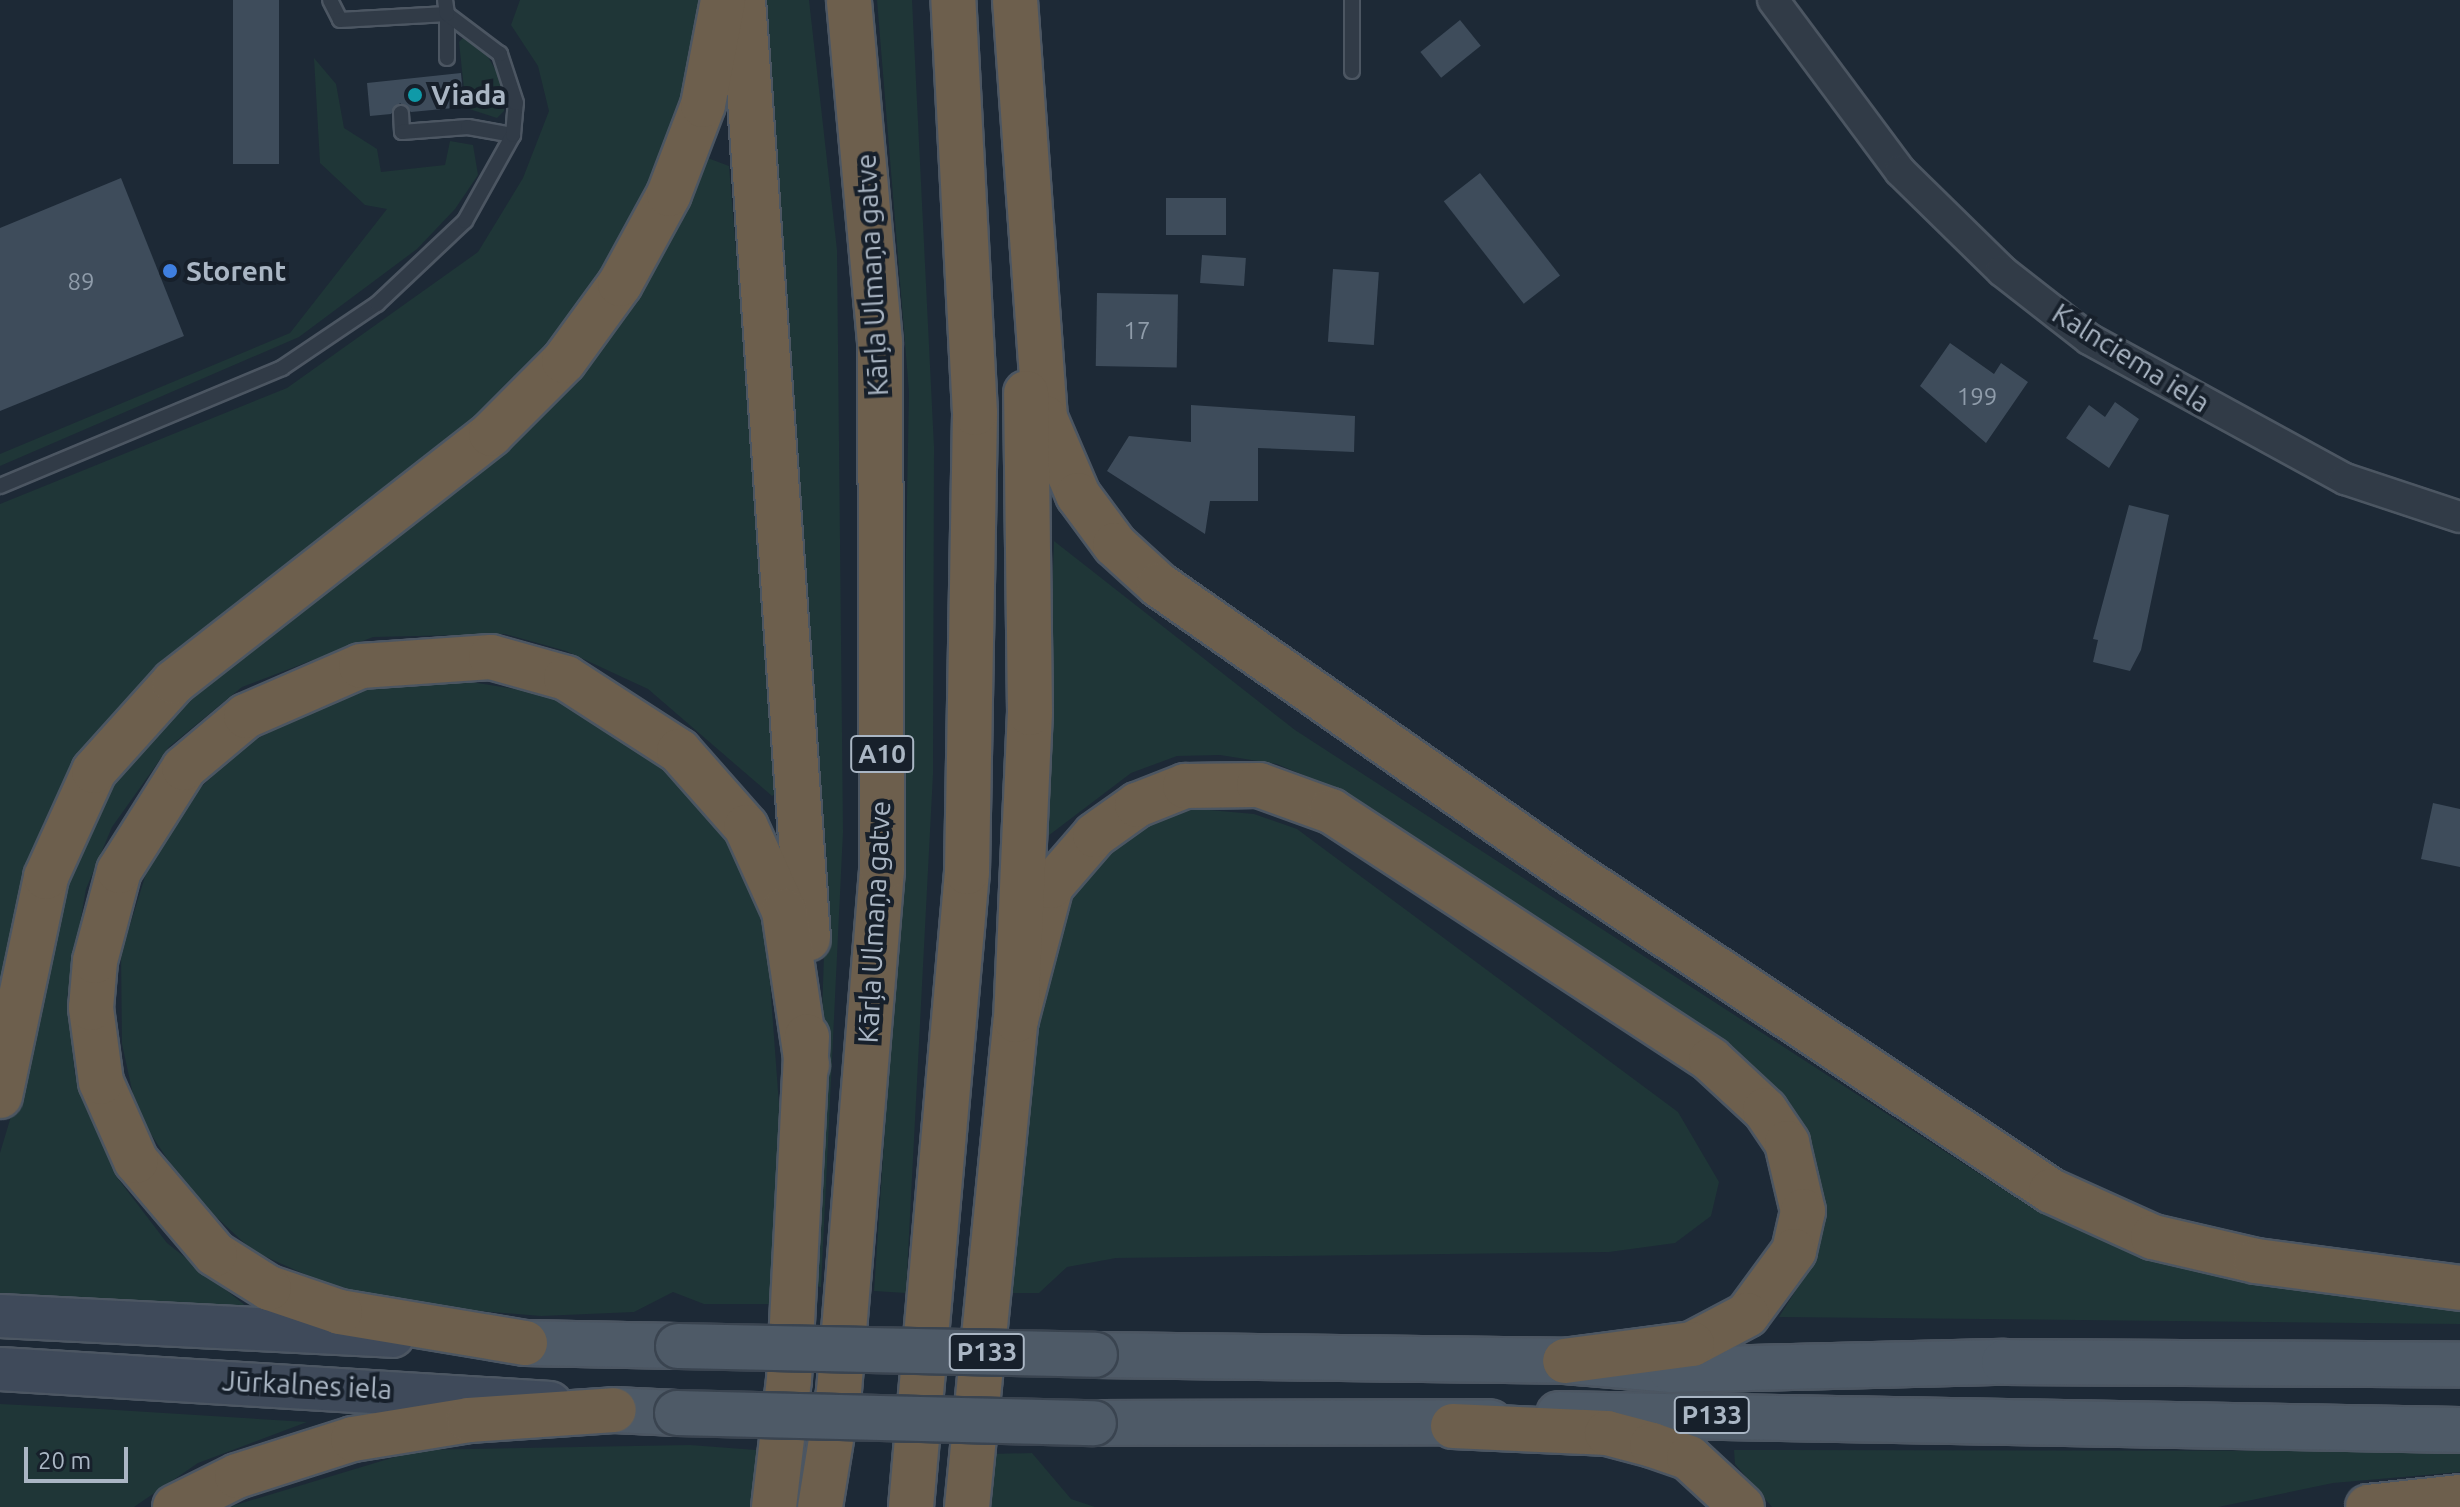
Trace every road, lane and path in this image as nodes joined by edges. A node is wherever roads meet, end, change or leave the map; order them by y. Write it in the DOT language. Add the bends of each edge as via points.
graph roads {
  1 [pos="330,0"];
  2 [pos="723,0"];
  3 [pos="743,0"];
  4 [pos="849,0"];
  5 [pos="953,0"];
  6 [pos="1015,0"];
  7 [pos="1352,0"];
  8 [pos="1773,0"];
  9 [pos="446,7"];
  10 [pos="447,58"];
  11 [pos="1352,71"];
  12 [pos="401,113"];
  13 [pos="513,135"];
  14 [pos="1028,263"];
  15 [pos="0,486"];
  16 [pos="2460,517"];
  17 [pos="1016,1020"];
  18 [pos="807,1065"];
  19 [pos="0,1096"];
  20 [pos="2460,1288"];
  21 [pos="0,1316"];
  22 [pos="525,1343"];
  23 [pos="1565,1361"];
  24 [pos="2460,1364"];
  25 [pos="0,1369"];
  26 [pos="614,1410"];
  27 [pos="1453,1426"];
  28 [pos="2460,1430"];
  29 [pos="2460,1497"];
  30 [pos="175,1507"];
  31 [pos="774,1507"];
  32 [pos="820,1507"];
  33 [pos="911,1507"];
  34 [pos="967,1507"];
  35 [pos="1742,1507"];
  36 [pos="2368,1507"];
  1 -- 9 [label="lane" via="340,20"];
  2 -- 19 [label="highway" via="703,105 669,194 620,284 564,361 491,434 174,682 94,771 46,877"];
  3 -- 18 [label="highway" via="804,815"];
  4 -- 32 [label="highway, Kārļa Ulmaņa gatve / A10" via="880,342 882,870 839,1391"];
  5 -- 33 [label="highway" via="975,413 967,872"];
  6 -- 14 [label="highway"];
  7 -- 11 [label="lane"];
  8 -- 16 [label="street, Kalnciema iela" via="1900,171 2002,271 2089,339 2345,479"];
  9 -- 10 [label="lane"];
  9 -- 13 [label="lane" via="490,41 510,70"];
  12 -- 13 [label="lane" via="402,132 468,127"];
  13 -- 15 [label="lane" via="465,221 334,337 282,368"];
  14 -- 17 [label="highway" via="1030,713"];
  14 -- 20 [label="highway" via="1045,418 1078,495 1115,545 1194,616 2051,1191 2153,1237 2256,1261"];
  17 -- 23 [label="highway" via="1051,886 1095,835 1137,805 1185,786 1259,785 1331,811 1711,1060 1765,1110 1787,1143 1803,1211 1794,1251 1767,1295 1724,1331 1692,1344"];
  17 -- 34 [label="highway"];
  18 -- 22 [label="highway" via="784,911 746,827 679,751 566,678 491,657 361,666 259,708 184,768 119,871 95,961 96,1057 136,1161 215,1254 269,1288 340,1312"];
  18 -- 31 [label="highway" via="789,1380"];
  21 -- 22 [label="street, Jūrkalnes iela"];
  22 -- 23 [label="main road, P133, bridge"];
  23 -- 24 [label="main road, P133" via="1671,1370 2004,1362"];
  25 -- 26 [label="street, Jūrkalnes iela" via="478,1395"];
  26 -- 27 [label="main road, P133, bridge"];
  26 -- 30 [label="highway" via="469,1420 353,1439 237,1476"];
  27 -- 28 [label="main road, P133" via="1631,1413"];
  27 -- 35 [label="highway" via="1607,1433 1652,1445 1689,1458"];
  29 -- 36 [label="highway"];
}
